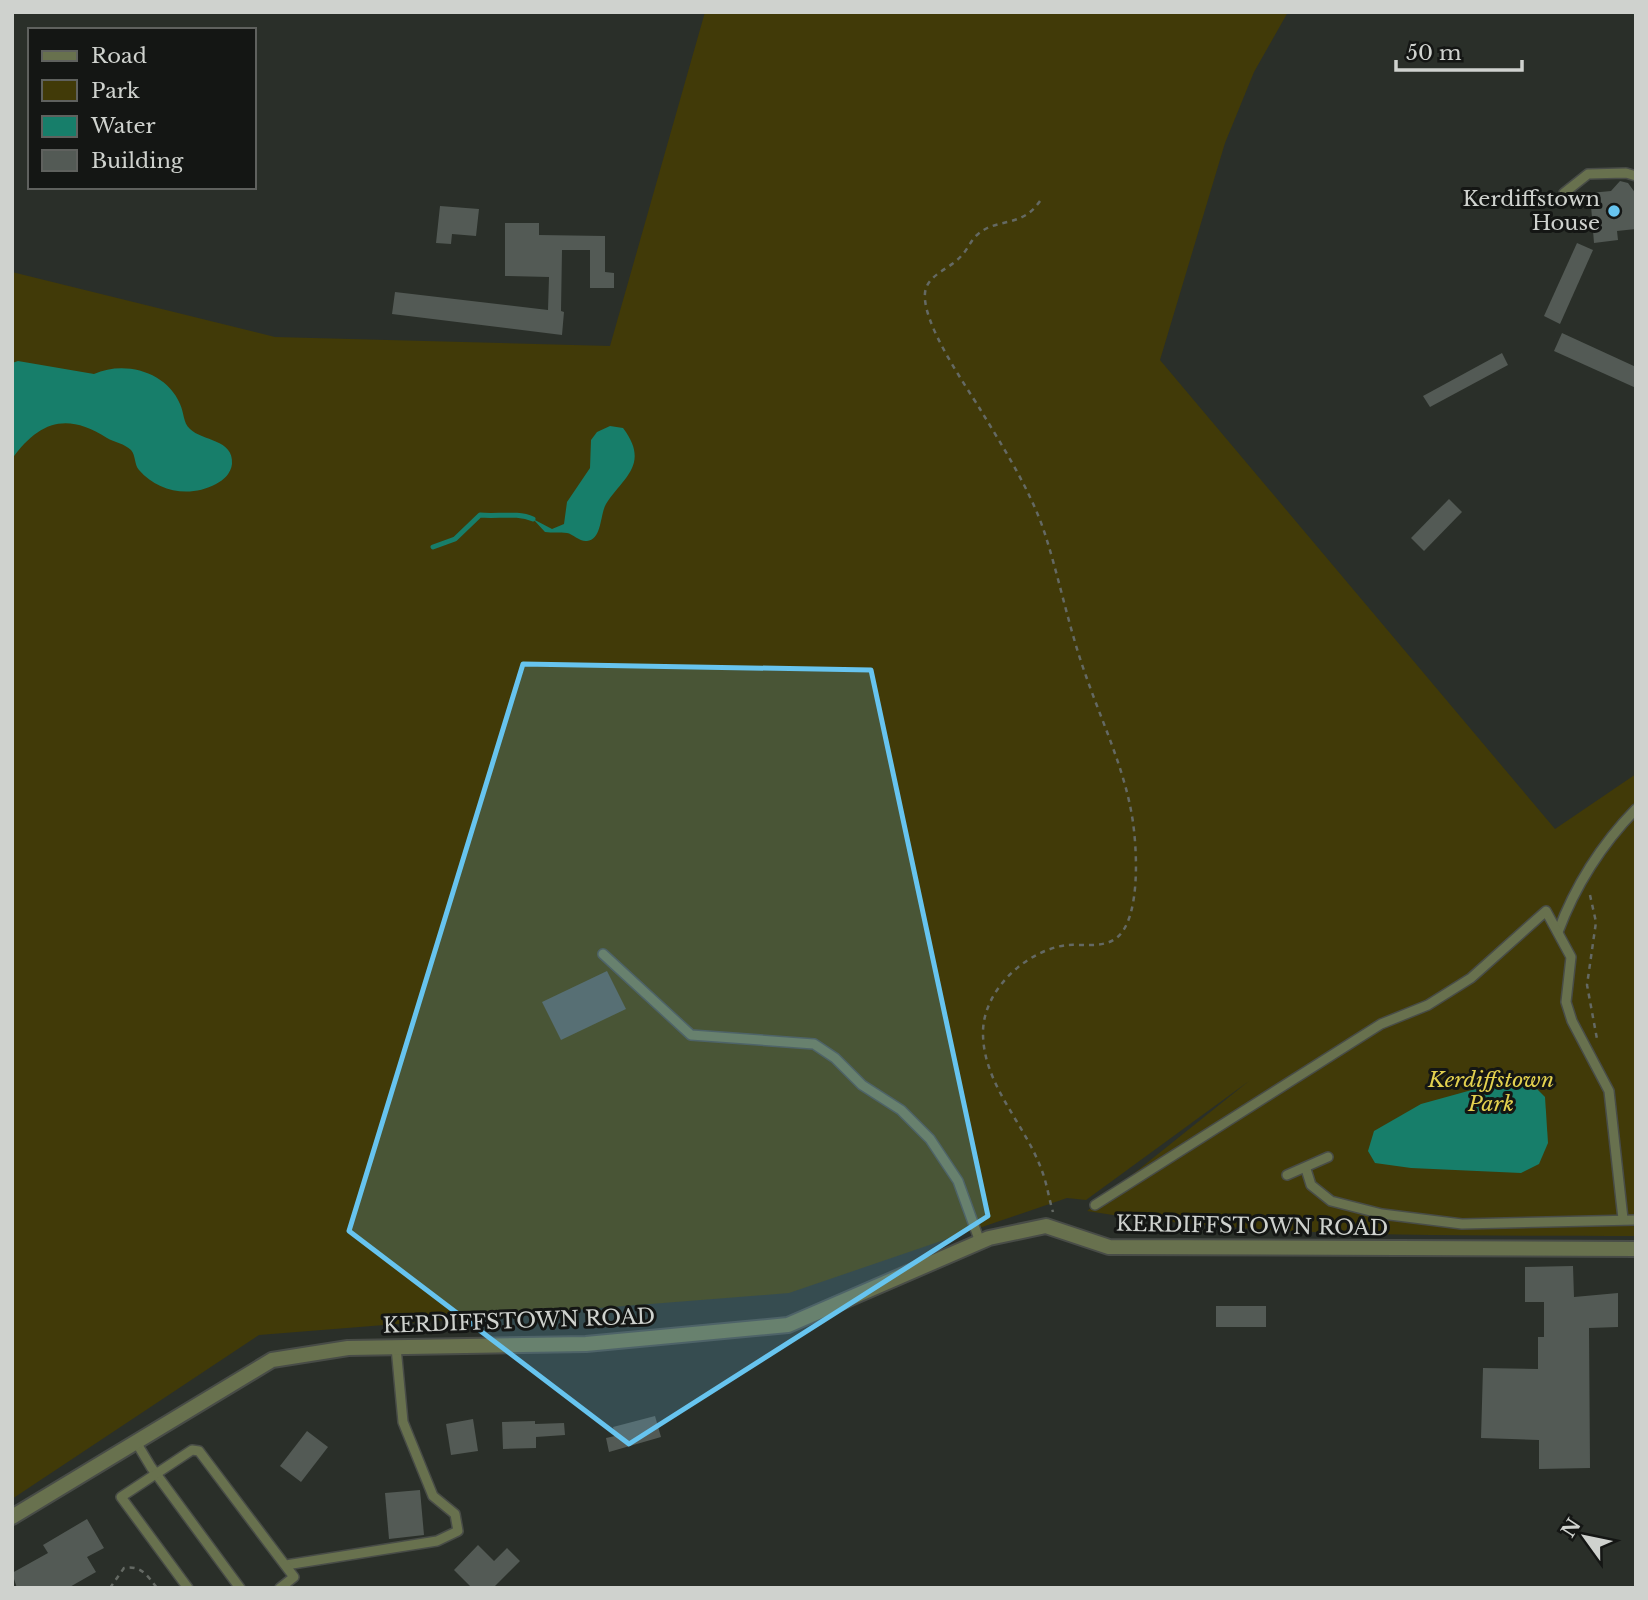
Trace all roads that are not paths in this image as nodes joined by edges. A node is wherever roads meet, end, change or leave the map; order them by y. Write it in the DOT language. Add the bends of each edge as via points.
graph roads {
  1 [pos="1636,176"];
  2 [pos="1564,193"];
  3 [pos="1636,809"];
  4 [pos="1558,932"];
  5 [pos="603,954"];
  6 [pos="1328,1157"];
  7 [pos="1306,1169"];
  8 [pos="1287,1175"];
  9 [pos="1095,1205"];
  10 [pos="1623,1219"];
  11 [pos="1636,1220"];
  12 [pos="980,1242"];
  13 [pos="1636,1249"];
  14 [pos="396,1347"];
  15 [pos="136,1442"];
  16 [pos="155,1472"];
  17 [pos="12,1517"];
  18 [pos="286,1565"];
  19 [pos="188,1588"];
  20 [pos="240,1588"];
  21 [pos="280,1588"];
  1 -- 2 [label="lane" via="1588,174"];
  3 -- 4 [label="lane" via="1583,879"];
  4 -- 9 [label="lane" via="1546,911 1471,978 1429,1005 1381,1024"];
  4 -- 10 [label="lane" via="1571,957 1566,1002 1572,1021 1609,1091"];
  5 -- 12 [label="lane" via="691,1035 814,1044 835,1058 862,1086 901,1110 930,1139 958,1181"];
  6 -- 7 [label="lane"];
  7 -- 8 [label="lane"];
  7 -- 10 [label="lane" via="1311,1185 1331,1200 1382,1214 1462,1224"];
  10 -- 11 [label="lane"];
  12 -- 13 [label="street, KERDIFFSTOWN ROAD" via="1046,1226 1110,1247"];
  12 -- 14 [label="street, KERDIFFSTOWN ROAD" via="788,1325 586,1344"];
  14 -- 15 [label="street, KERDIFFSTOWN ROAD" via="348,1348 272,1360"];
  14 -- 18 [label="lane" via="403,1422 433,1496 455,1514 458,1531 436,1541"];
  15 -- 16 [label="lane"];
  15 -- 17 [label="street, KERDIFFSTOWN ROAD"];
  16 -- 18 [label="lane" via="192,1450 199,1451"];
  16 -- 19 [label="lane" via="121,1497"];
  16 -- 20 [label="lane"];
  18 -- 21 [label="lane" via="294,1577"];
}
